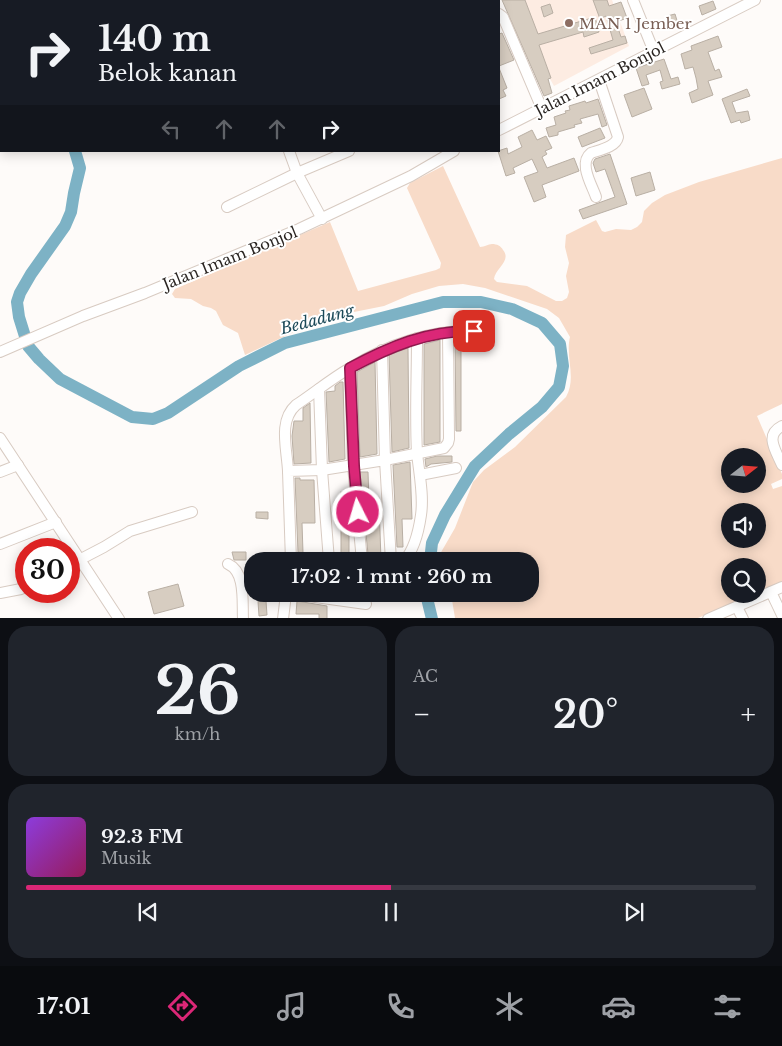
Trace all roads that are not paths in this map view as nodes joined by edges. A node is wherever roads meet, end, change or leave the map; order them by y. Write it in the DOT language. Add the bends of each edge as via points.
graph roads {
  1 [pos="633,0"];
  2 [pos="755,0"];
  3 [pos="500,15"];
  4 [pos="654,52"];
  5 [pos="599,80"];
  6 [pos="542,109"];
  7 [pos="500,130"];
  8 [pos="289,152"];
  9 [pos="346,152"];
  10 [pos="451,152"];
  11 [pos="297,173"];
  12 [pos="596,197"];
  13 [pos="227,207"];
  14 [pos="322,219"];
  15 [pos="474,331"];
  16 [pos="448,332"];
  17 [pos="417,338"];
  18 [pos="382,350"];
  19 [pos="0,352"];
  20 [pos="350,368"];
  21 [pos="319,390"];
  22 [pos="782,426"];
  23 [pos="0,438"];
  24 [pos="417,454"];
  25 [pos="385,460"];
  26 [pos="18,465"];
  27 [pos="782,465"];
  28 [pos="354,466"];
  29 [pos="456,468"];
  30 [pos="322,470"];
  31 [pos="288,471"];
  32 [pos="0,472"];
  33 [pos="420,475"];
  34 [pos="192,512"];
  35 [pos="56,522"];
  36 [pos="0,544"];
  37 [pos="291,552"];
  38 [pos="328,552"];
  39 [pos="361,552"];
  40 [pos="390,552"];
  41 [pos="410,552"];
  42 [pos="81,559"];
  43 [pos="228,564"];
  44 [pos="782,587"];
  45 [pos="15,590"];
  46 [pos="771,592"];
  47 [pos="0,593"];
  48 [pos="285,602"];
  49 [pos="352,602"];
  50 [pos="366,604"];
  51 [pos="737,607"];
  52 [pos="782,615"];
  53 [pos="119,618"];
  54 [pos="243,618"];
  55 [pos="283,618"];
  56 [pos="708,618"];
  57 [pos="743,618"];
  1 -- 4 [label="street"];
  2 -- 4 [label="street, Jalan Imam Bonjol"];
  3 -- 6 [label="street"];
  4 -- 5 [label="street, Jalan Imam Bonjol"];
  5 -- 6 [label="street, Jalan Imam Bonjol"];
  5 -- 12 [label="street" via="618,137 614,144 591,154 586,160"];
  6 -- 7 [label="street, Jalan Imam Bonjol"];
  8 -- 11 [label="street"];
  9 -- 11 [label="street"];
  10 -- 14 [label="street, Jalan Imam Bonjol" via="411,176"];
  11 -- 13 [label="street"];
  11 -- 14 [label="street"];
  14 -- 19 [label="street, Jalan Imam Bonjol"];
  15 -- 16 [label="street"];
  16 -- 17 [label="street"];
  16 -- 24 [label="street" via="448,443 444,448"];
  17 -- 18 [label="street"];
  17 -- 24 [label="street"];
  18 -- 20 [label="street"];
  18 -- 25 [label="street"];
  20 -- 21 [label="street"];
  20 -- 28 [label="street"];
  21 -- 30 [label="street"];
  21 -- 31 [label="street" via="296,405 287,417"];
  22 -- 27 [label="street" via="774,430 772,440"];
  23 -- 26 [label="street"];
  24 -- 25 [label="street"];
  24 -- 33 [label="street"];
  25 -- 28 [label="street"];
  25 -- 40 [label="street"];
  26 -- 32 [label="street"];
  26 -- 35 [label="street"];
  28 -- 30 [label="street"];
  28 -- 39 [label="street"];
  29 -- 33 [label="street"];
  30 -- 31 [label="street"];
  30 -- 38 [label="street"];
  31 -- 37 [label="street"];
  33 -- 41 [label="street" via="421,514"];
  34 -- 42 [label="street" via="130,530"];
  35 -- 36 [label="street"];
  35 -- 42 [label="street"];
  42 -- 53 [label="street"];
  43 -- 54 [label="street" via="240,578"];
  44 -- 46 [label="street"];
  45 -- 47 [label="street"];
  46 -- 51 [label="street"];
  46 -- 52 [label="street"];
  48 -- 55 [label="street"];
  49 -- 50 [label="street"];
  51 -- 56 [label="street"];
  51 -- 57 [label="street"];
}
